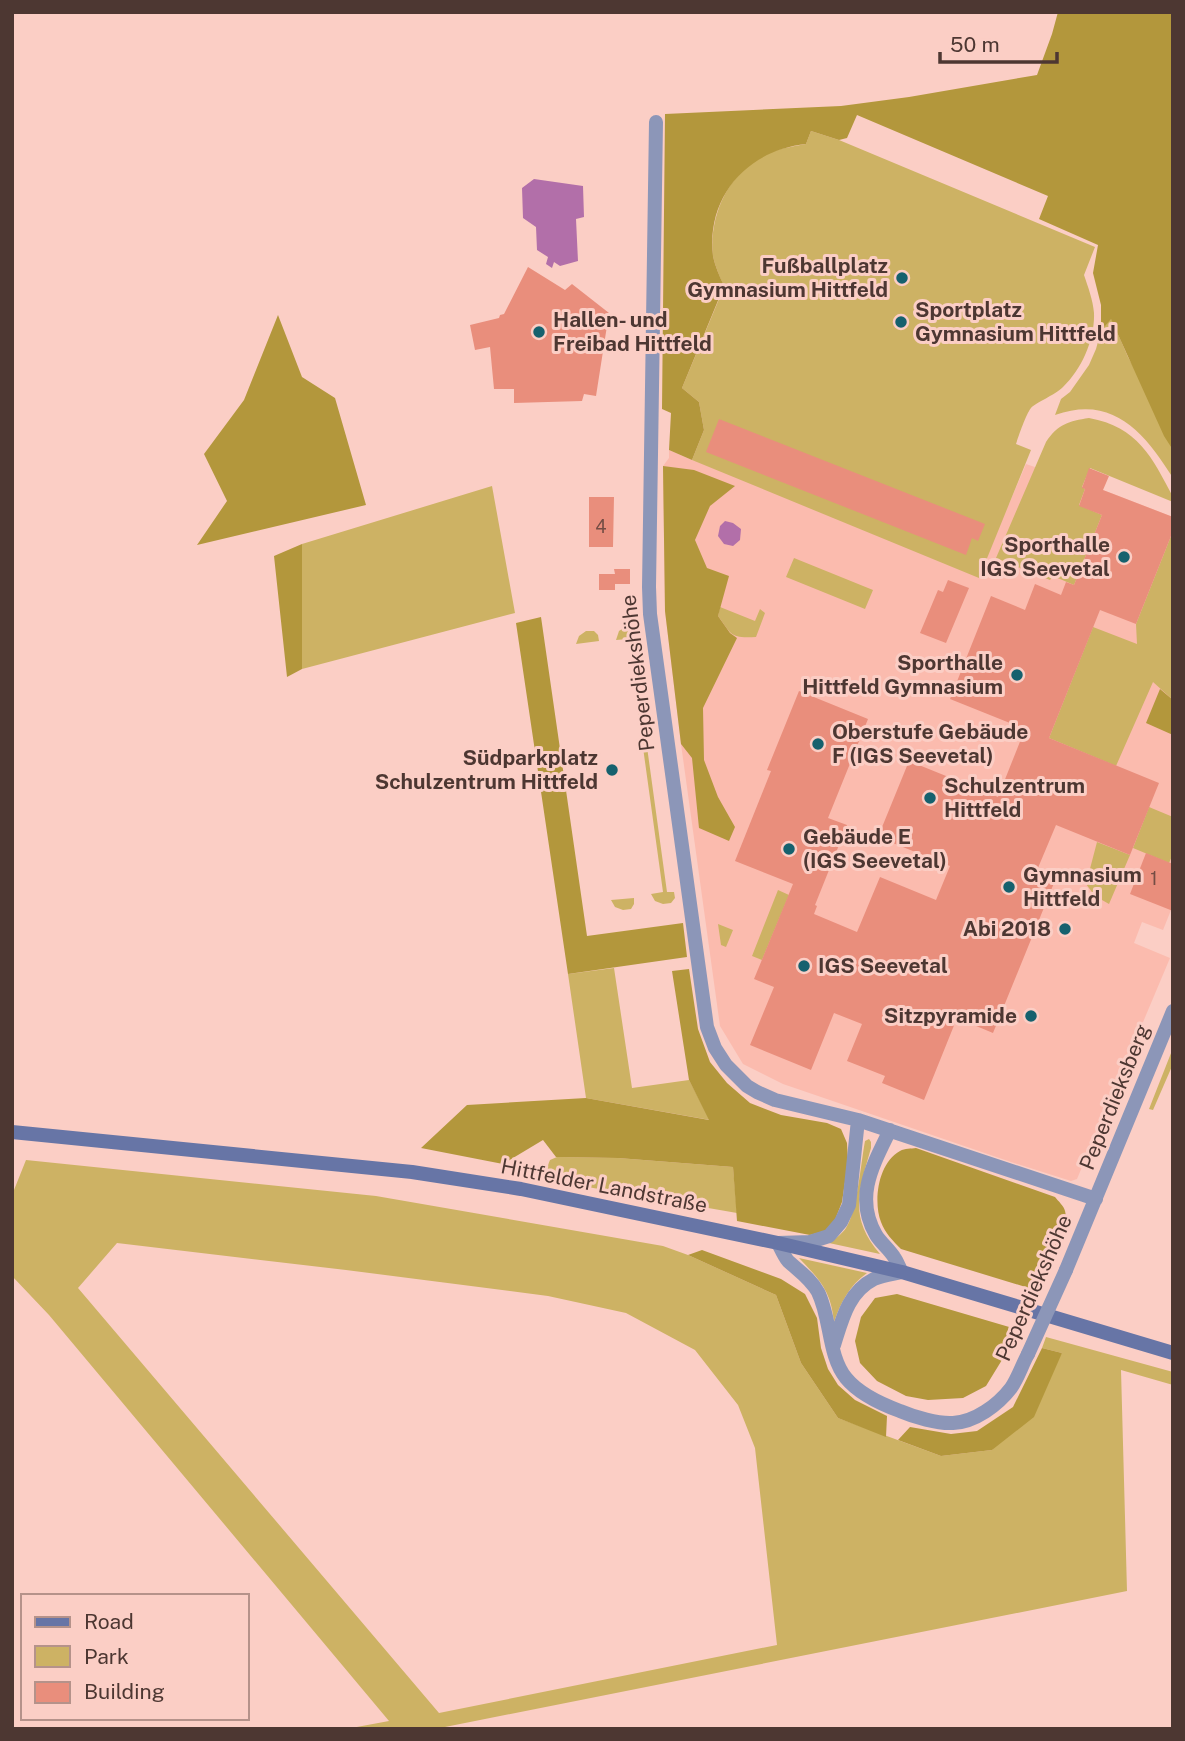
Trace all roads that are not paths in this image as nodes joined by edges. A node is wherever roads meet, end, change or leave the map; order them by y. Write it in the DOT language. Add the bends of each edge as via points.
graph roads {
  1 [pos="656,122"];
  2 [pos="1173,1011"];
  3 [pos="858,1120"];
  4 [pos="890,1130"];
  5 [pos="12,1132"];
  6 [pos="1096,1199"];
  7 [pos="778,1243"];
  8 [pos="902,1272"];
  9 [pos="833,1347"];
  10 [pos="1173,1353"];
  1 -- 3 [label="street, Peperdiekshöhe" via="650,614 707,1027 726,1065 747,1086 775,1100"];
  2 -- 6 [label="street, Peperdieksberg"];
  3 -- 4 [label="street, Peperdiekshöhe"];
  3 -- 7 [label="street" via="849,1205 841,1222 829,1236"];
  4 -- 6 [label="street, Peperdiekshöhe"];
  4 -- 8 [label="street" via="870,1173 865,1207 874,1231"];
  5 -- 7 [label="main road, Hittfelder Landstraße" via="425,1174 521,1189"];
  6 -- 9 [label="street, Peperdiekshöhe, bridge" via="1012,1387 972,1418 952,1424 917,1418 883,1405 846,1379"];
  7 -- 8 [label="main road, Hittfelder Landstraße"];
  7 -- 9 [label="street, Peperdiekshöhe" via="786,1259 817,1289"];
  8 -- 9 [label="street" via="875,1279 860,1289 843,1317"];
  8 -- 10 [label="main road, Hittfelder Landstraße"];
}
